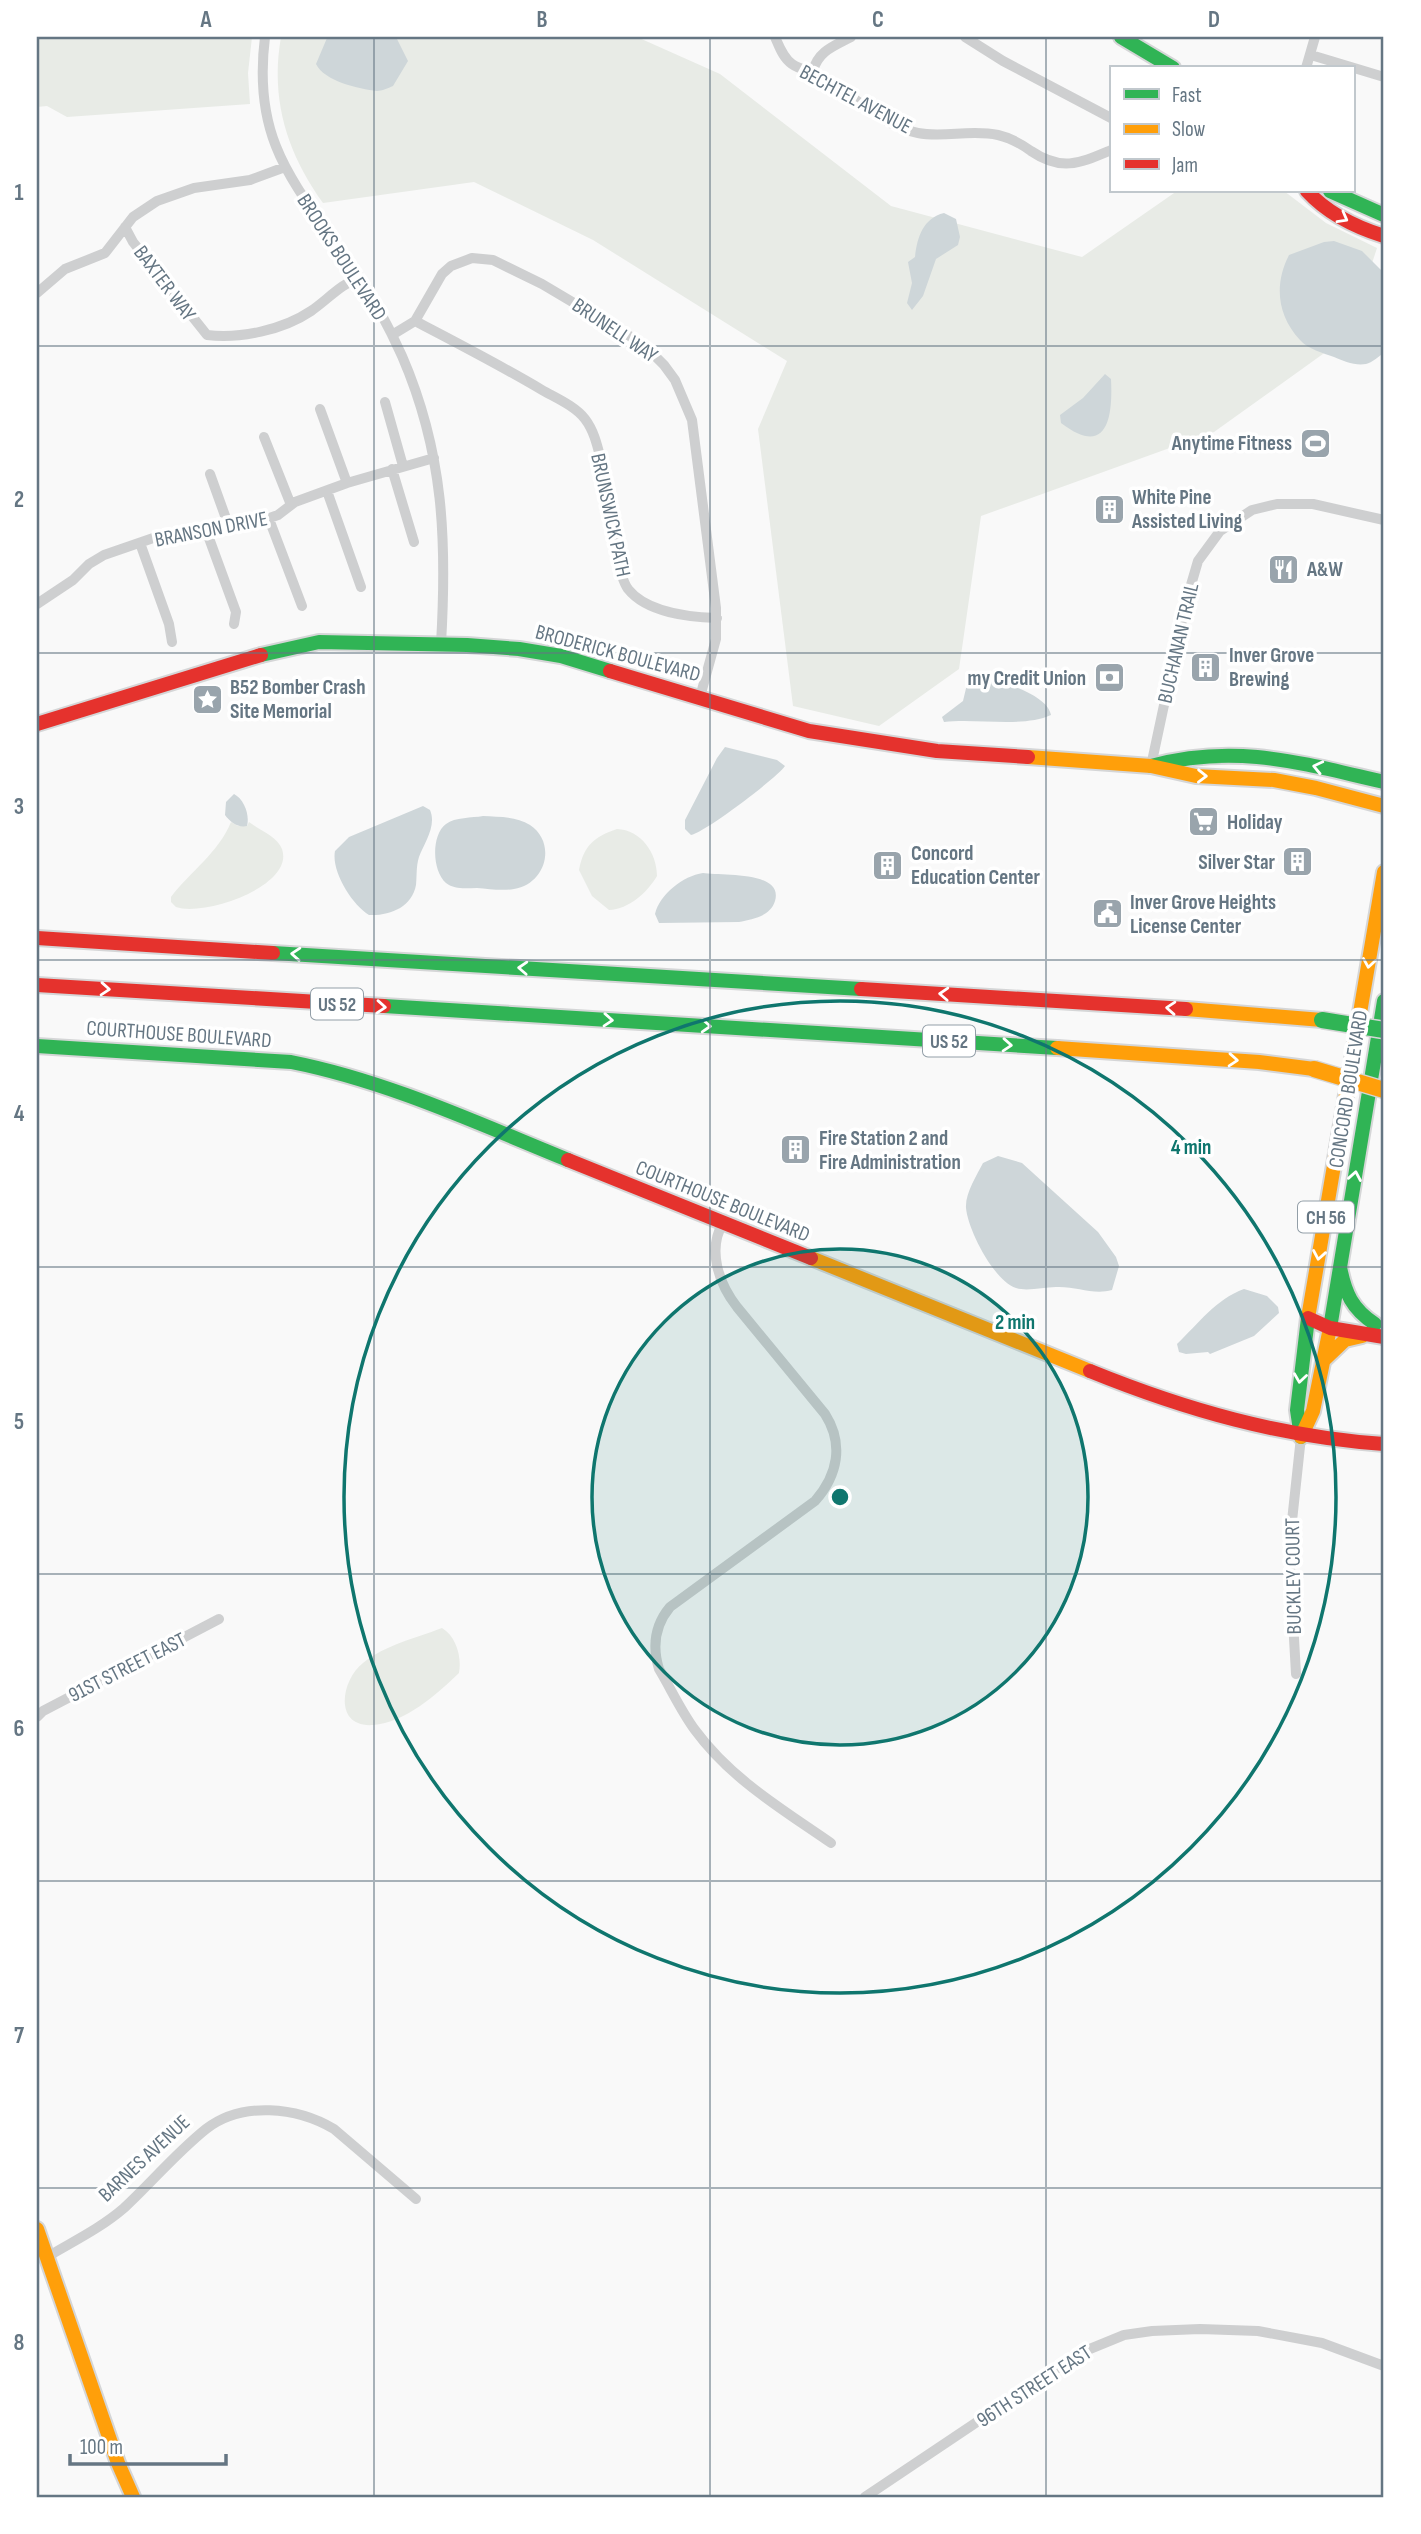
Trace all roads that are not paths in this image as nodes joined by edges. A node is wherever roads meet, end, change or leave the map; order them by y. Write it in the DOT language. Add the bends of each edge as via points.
graph roads {
  1 [pos="265,37"];
  2 [pos="775,37"];
  3 [pos="851,37"];
  4 [pos="965,37"];
  5 [pos="1121,37"];
  6 [pos="1315,37"];
  7 [pos="1311,55"];
  8 [pos="1170,66"];
  9 [pos="1307,66"];
  10 [pos="1348,66"];
  11 [pos="1354,68"];
  12 [pos="813,71"];
  13 [pos="1384,77"];
  14 [pos="1110,117"];
  15 [pos="1110,150"];
  16 [pos="285,167"];
  17 [pos="1308,192"];
  18 [pos="1331,192"];
  19 [pos="1384,215"];
  20 [pos="125,227"];
  21 [pos="1384,236"];
  22 [pos="360,277"];
  23 [pos="37,293"];
  24 [pos="415,321"];
  25 [pos="392,335"];
  26 [pos="385,402"];
  27 [pos="320,408"];
  28 [pos="264,436"];
  29 [pos="433,458"];
  30 [pos="397,467"];
  31 [pos="210,474"];
  32 [pos="347,483"];
  33 [pos="327,491"];
  34 [pos="291,505"];
  35 [pos="269,519"];
  36 [pos="1384,520"];
  37 [pos="228,524"];
  38 [pos="206,530"];
  39 [pos="414,542"];
  40 [pos="140,543"];
  41 [pos="361,587"];
  42 [pos="37,604"];
  43 [pos="302,606"];
  44 [pos="717,618"];
  45 [pos="234,624"];
  46 [pos="172,642"];
  47 [pos="441,644"];
  48 [pos="700,697"];
  49 [pos="37,724"];
  50 [pos="1151,766"];
  51 [pos="1384,782"];
  52 [pos="1384,806"];
  53 [pos="1384,872"];
  54 [pos="37,930"];
  55 [pos="37,939"];
  56 [pos="133,944"];
  57 [pos="37,985"];
  58 [pos="1384,1001"];
  59 [pos="1322,1020"];
  60 [pos="1384,1023"];
  61 [pos="1384,1030"];
  62 [pos="37,1046"];
  63 [pos="1314,1069"];
  64 [pos="1384,1078"];
  65 [pos="1384,1090"];
  66 [pos="723,1223"];
  67 [pos="1340,1267"];
  68 [pos="1308,1318"];
  69 [pos="1330,1323"];
  70 [pos="1378,1330"];
  71 [pos="1324,1360"];
  72 [pos="1301,1437"];
  73 [pos="1384,1444"];
  74 [pos="219,1619"];
  75 [pos="1296,1674"];
  76 [pos="39,1710"];
  77 [pos="831,1843"];
  78 [pos="416,2199"];
  79 [pos="37,2229"];
  80 [pos="47,2257"];
  81 [pos="1384,2366"];
  82 [pos="133,2497"];
  83 [pos="865,2497"];
  1 -- 16 [label="street, BROOKS BOULEVARD" via="264,100"];
  2 -- 12 [label="street, BECHTEL AVENUE" via="792,65"];
  3 -- 12 [label="street" via="822,53"];
  4 -- 14 [label="street"];
  5 -- 8 [label="main road"];
  6 -- 7 [label="street"];
  7 -- 9 [label="street"];
  7 -- 10 [label="street"];
  11 -- 13 [label="street"];
  12 -- 15 [label="street, BECHTEL AVENUE" via="886,120 918,133 1001,135 1060,164 1074,164"];
  16 -- 20 [label="street" via="250,180 172,194 144,208"];
  16 -- 22 [label="street, BROOKS BOULEVARD"];
  17 -- 21 [label="main road, one-way" via="1342,218"];
  18 -- 19 [label="main road"];
  20 -- 22 [label="street, BAXTER WAY" via="207,335 229,337 284,324"];
  20 -- 23 [label="street" via="105,253 65,269"];
  22 -- 25 [label="street, BROOKS BOULEVARD"];
  24 -- 25 [label="street, BRUNELL WAY"];
  24 -- 44 [label="street, BRUNSWICK PATH" via="578,412 589,425 600,455 619,569 628,588 652,606"];
  24 -- 44 [label="street, BRUNELL WAY" via="442,274 472,258 486,258 542,284 651,351 675,380 692,420"];
  25 -- 29 [label="street, BROOKS BOULEVARD" via="418,400"];
  26 -- 30 [label="street"];
  27 -- 32 [label="street"];
  28 -- 34 [label="street"];
  29 -- 30 [label="street, BRANSON DRIVE"];
  29 -- 47 [label="street, BROOKS BOULEVARD" via="444,528"];
  30 -- 32 [label="street, BRANSON DRIVE"];
  30 -- 39 [label="street"];
  31 -- 37 [label="street"];
  32 -- 33 [label="street, BRANSON DRIVE"];
  33 -- 34 [label="street, BRANSON DRIVE"];
  33 -- 41 [label="street"];
  34 -- 35 [label="street, BRANSON DRIVE"];
  35 -- 37 [label="street, BRANSON DRIVE"];
  35 -- 43 [label="street"];
  36 -- 50 [label="street, BUCHANAN TRAIL" via="1313,504 1278,504 1252,510 1220,531 1198,561"];
  37 -- 38 [label="street, BRANSON DRIVE"];
  38 -- 40 [label="street, BRANSON DRIVE"];
  38 -- 45 [label="street" via="236,612"];
  40 -- 42 [label="street, BRANSON DRIVE" via="104,555"];
  40 -- 46 [label="street"];
  44 -- 48 [label="street, BRUNELL WAY"];
  47 -- 48 [label="main road, BRODERICK BOULEVARD" via="561,656"];
  47 -- 49 [label="main road, BRODERICK BOULEVARD" via="357,641 300,645"];
  48 -- 50 [label="main road, BRODERICK BOULEVARD" via="809,731 868,743"];
  51 -- 50 [label="main road, BRODERICK BOULEVARD, one-way" via="1266,756 1190,755"];
  50 -- 52 [label="main road, BRODERICK BOULEVARD, one-way" via="1184,775 1284,782"];
  53 -- 68 [label="main road, CONCORD BOULEVARD / CH 56, one-way"];
  54 -- 56 [label="main road, US 52"];
  55 -- 56 [label="main road"];
  59 -- 56 [label="main road, US 52, one-way"];
  57 -- 63 [label="main road, US 52, one-way" via="1023,1046"];
  67 -- 58 [label="main road, CONCORD BOULEVARD / CH 56, one-way"];
  59 -- 60 [label="main road, bridge"];
  59 -- 61 [label="main road, US 52, bridge"];
  62 -- 66 [label="main road, COURTHOUSE BOULEVARD" via="260,1059 331,1070 410,1096"];
  63 -- 64 [label="main road, US 52, bridge"];
  63 -- 65 [label="main road, bridge"];
  66 -- 72 [label="main road, COURTHOUSE BOULEVARD" via="1152,1396"];
  66 -- 77 [label="street" via="716,1254 724,1289 825,1414 835,1434 836,1464 815,1501 670,1606 657,1629 655,1650 690,1723 720,1759 753,1789"];
  67 -- 69 [label="main road, CH 56"];
  67 -- 70 [label="main road" via="1353,1307"];
  68 -- 69 [label="main road"];
  68 -- 72 [label="main road, one-way" via="1297,1410"];
  69 -- 70 [label="main road"];
  69 -- 71 [label="main road"];
  70 -- 71 [label="main road" via="1345,1340"];
  71 -- 72 [label="main road" via="1313,1411"];
  72 -- 73 [label="main road, COURTHOUSE BOULEVARD"];
  72 -- 75 [label="street, BUCKLEY COURT" via="1289,1547"];
  74 -- 76 [label="street, 91ST STREET EAST"];
  78 -- 80 [label="street, BARNES AVENUE" via="319,2121 271,2110 246,2113 207,2129 113,2217"];
  79 -- 80 [label="main road"];
  80 -- 82 [label="main road"];
  81 -- 83 [label="street, 96TH STREET EAST" via="1322,2343 1258,2331 1124,2334 1080,2353"];
}
